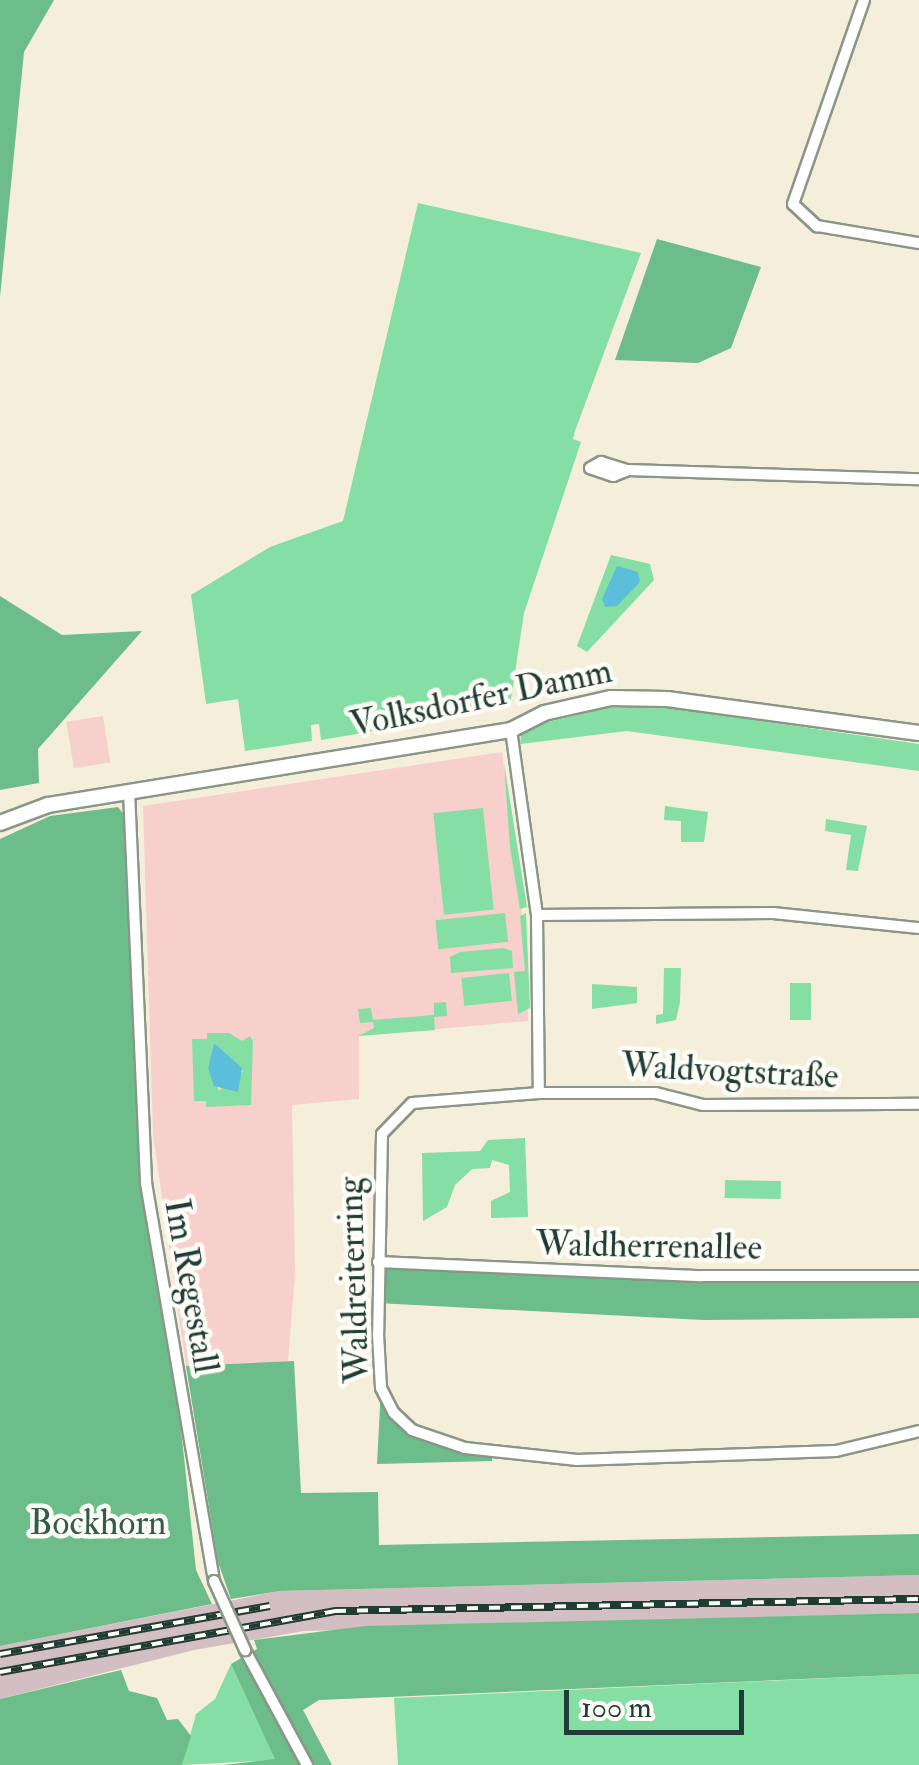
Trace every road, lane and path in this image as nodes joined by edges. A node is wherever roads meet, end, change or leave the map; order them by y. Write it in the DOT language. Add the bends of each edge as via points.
graph roads {
  1 [pos="864,0"];
  2 [pos="919,243"];
  3 [pos="628,470"];
  4 [pos="919,479"];
  5 [pos="511,730"];
  6 [pos="919,733"];
  7 [pos="129,791"];
  8 [pos="0,824"];
  9 [pos="537,916"];
  10 [pos="919,928"];
  11 [pos="538,1093"];
  12 [pos="919,1104"];
  13 [pos="378,1262"];
  14 [pos="919,1276"];
  15 [pos="919,1431"];
  16 [pos="307,1765"];
  1 -- 2 [label="street" via="793,204 817,226"];
  3 -- 4 [label="street"];
  5 -- 6 [label="main road, Volksdorfer Damm" via="544,713 641,696"];
  5 -- 7 [label="main road, Volksdorfer Damm"];
  5 -- 9 [label="street"];
  7 -- 8 [label="main road, Volksdorfer Damm" via="48,805"];
  7 -- 16 [label="street, Im Regestall, bridge" via="146,1183 214,1581"];
  9 -- 10 [label="street" via="773,913"];
  9 -- 11 [label="street"];
  11 -- 12 [label="street, Waldvogtstraße" via="656,1093 703,1105"];
  11 -- 13 [label="street, Waldreiterring" via="426,1100 392,1116 378,1146"];
  13 -- 14 [label="street, Waldherrenallee" via="702,1276"];
  13 -- 15 [label="street, Waldreiterring" via="381,1388 412,1430 465,1448 577,1460 756,1455 858,1448"];
}
